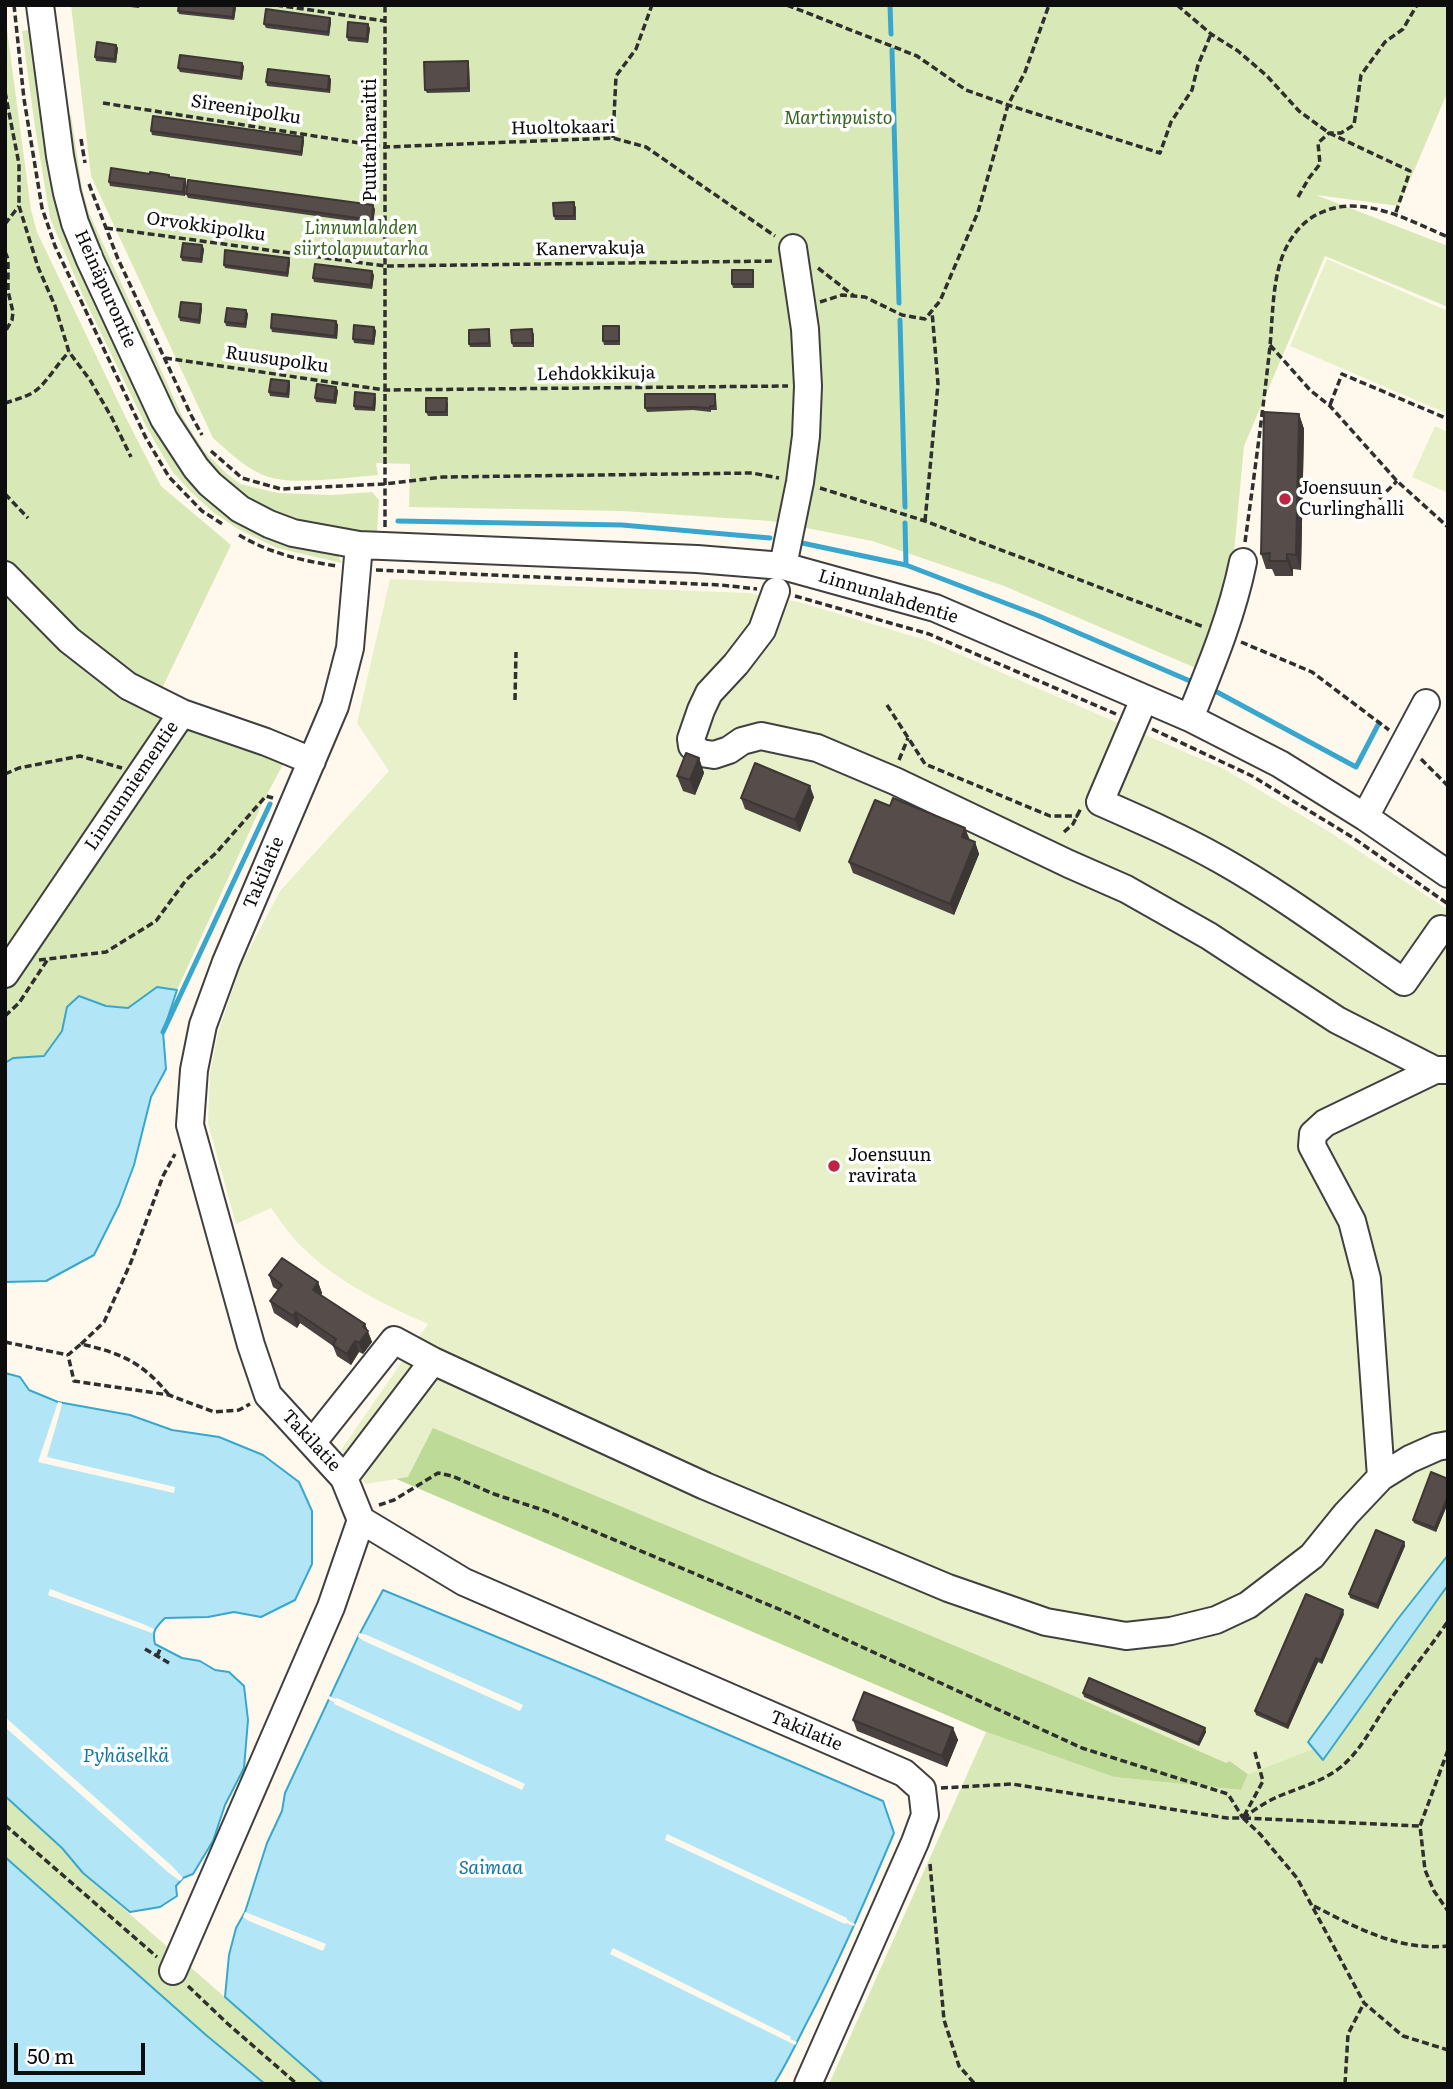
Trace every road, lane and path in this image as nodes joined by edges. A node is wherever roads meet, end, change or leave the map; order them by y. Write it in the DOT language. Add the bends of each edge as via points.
graph roads {
  1 [pos="40,5"];
  2 [pos="276,5"];
  3 [pos="385,5"];
  4 [pos="652,5"];
  5 [pos="787,5"];
  6 [pos="1049,5"];
  7 [pos="1177,5"];
  8 [pos="1417,5"];
  9 [pos="385,21"];
  10 [pos="1211,34"];
  11 [pos="5,92"];
  12 [pos="103,103"];
  13 [pos="1008,105"];
  14 [pos="80,131"];
  15 [pos="1329,133"];
  16 [pos="613,138"];
  17 [pos="385,147"];
  18 [pos="86,169"];
  19 [pos="88,181"];
  20 [pos="1298,197"];
  21 [pos="19,206"];
  22 [pos="1395,215"];
  23 [pos="5,224"];
  24 [pos="106,228"];
  25 [pos="1448,237"];
  26 [pos="5,253"];
  27 [pos="794,255"];
  28 [pos="385,265"];
  29 [pos="854,296"];
  30 [pos="932,311"];
  31 [pos="805,329"];
  32 [pos="5,332"];
  33 [pos="1270,345"];
  34 [pos="69,352"];
  35 [pos="164,358"];
  36 [pos="808,386"];
  37 [pos="385,390"];
  38 [pos="5,403"];
  39 [pos="1330,406"];
  40 [pos="1448,419"];
  41 [pos="205,439"];
  42 [pos="211,451"];
  43 [pos="131,457"];
  44 [pos="1398,481"];
  45 [pos="800,482"];
  46 [pos="385,484"];
  47 [pos="5,494"];
  48 [pos="1379,499"];
  49 [pos="28,518"];
  50 [pos="925,521"];
  51 [pos="269,524"];
  52 [pos="1448,527"];
  53 [pos="372,546"];
  54 [pos="1243,562"];
  55 [pos="5,575"];
  56 [pos="779,578"];
  57 [pos="1223,634"];
  58 [pos="516,652"];
  59 [pos="1144,699"];
  60 [pos="514,700"];
  61 [pos="1426,703"];
  62 [pos="887,705"];
  63 [pos="182,713"];
  64 [pos="1190,718"];
  65 [pos="908,738"];
  66 [pos="1405,743"];
  67 [pos="312,761"];
  68 [pos="898,762"];
  69 [pos="141,773"];
  70 [pos="5,774"];
  71 [pos="1448,786"];
  72 [pos="294,804"];
  73 [pos="1078,816"];
  74 [pos="1365,817"];
  75 [pos="1073,824"];
  76 [pos="1064,832"];
  77 [pos="1448,874"];
  78 [pos="1446,927"];
  79 [pos="48,959"];
  80 [pos="9,968"];
  81 [pos="5,1016"];
  82 [pos="1442,1070"];
  83 [pos="190,1125"];
  84 [pos="5,1342"];
  85 [pos="80,1343"];
  86 [pos="68,1355"];
  87 [pos="433,1361"];
  88 [pos="169,1395"];
  89 [pos="268,1395"];
  90 [pos="312,1443"];
  91 [pos="1448,1445"];
  92 [pos="1381,1477"];
  93 [pos="344,1478"];
  94 [pos="359,1516"];
  95 [pos="1448,1621"];
  96 [pos="160,1647"];
  97 [pos="145,1649"];
  98 [pos="156,1656"];
  99 [pos="169,1663"];
  100 [pos="1254,1749"];
  101 [pos="1448,1750"];
  102 [pos="922,1790"];
  103 [pos="1243,1818"];
  104 [pos="5,1825"];
  105 [pos="1420,1826"];
  106 [pos="929,1855"];
  107 [pos="1312,1905"];
  108 [pos="1448,1911"];
  109 [pos="1448,1946"];
  110 [pos="173,1971"];
  111 [pos="1364,2003"];
  112 [pos="1448,2050"];
  113 [pos="297,2084"];
  114 [pos="808,2084"];
  115 [pos="975,2084"];
  116 [pos="1345,2084"];
  1 -- 51 [label="street, Heinäpurontie" via="67,193 90,260 184,452 224,497"];
  2 -- 9 [label="path"];
  3 -- 9 [label="path, Puutarharaitti"];
  4 -- 16 [label="path" via="636,49 615,76"];
  5 -- 13 [label="path" via="917,56 966,90"];
  6 -- 13 [label="path"];
  7 -- 10 [label="path"];
  8 -- 15 [label="path" via="1403,29 1384,42 1362,75 1354,125 1341,133"];
  9 -- 17 [label="path, Puutarharaitti"];
  10 -- 13 [label="path" via="1192,90 1171,122 1160,153"];
  10 -- 15 [label="path" via="1238,51 1299,111"];
  11 -- 21 [label="path" via="19,164"];
  12 -- 17 [label="path, Sireenipolku"];
  13 -- 30 [label="path" via="978,212"];
  14 -- 18 [label="path"];
  15 -- 20 [label="path" via="1318,143 1320,164"];
  15 -- 22 [label="path" via="1410,171"];
  16 -- 17 [label="path, Huoltokaari"];
  16 -- 27 [label="path, Huoltokaari" via="646,147"];
  17 -- 28 [label="path, Puutarharaitti"];
  19 -- 24 [label="path"];
  21 -- 23 [label="path"];
  21 -- 34 [label="path"];
  22 -- 25 [label="path"];
  22 -- 33 [label="path" via="1360,205 1339,207 1320,213 1299,228 1280,269"];
  24 -- 28 [label="path, Orvokkipolku"];
  24 -- 35 [label="path"];
  26 -- 32 [label="path" via="13,312"];
  27 -- 28 [label="path, Kanervakuja"];
  27 -- 29 [label="path, Huoltokaari"];
  27 -- 31 [label="street"];
  28 -- 37 [label="path, Puutarharaitti"];
  29 -- 30 [label="path" via="902,315 925,319"];
  29 -- 31 [label="path" via="819,302"];
  30 -- 50 [label="path" via="938,384"];
  31 -- 36 [label="street"];
  33 -- 39 [label="path"];
  33 -- 54 [label="path"];
  34 -- 38 [label="path" via="39,389"];
  34 -- 43 [label="path" via="90,380"];
  35 -- 37 [label="path, Ruusupolku"];
  35 -- 41 [label="path"];
  36 -- 37 [label="path, Lehdokkikuja"];
  36 -- 45 [label="street"];
  37 -- 46 [label="path, Puutarharaitti"];
  39 -- 40 [label="path" via="1342,374"];
  39 -- 44 [label="path"];
  42 -- 46 [label="path" via="242,478 281,489"];
  44 -- 48 [label="path"];
  44 -- 52 [label="path"];
  45 -- 46 [label="path" via="752,473 443,477"];
  45 -- 50 [label="path"];
  45 -- 56 [label="street"];
  46 -- 53 [label="path, Puutarharaitti"];
  47 -- 49 [label="path"];
  50 -- 57 [label="path"];
  51 -- 53 [label="street, Linnunlahdentie" via="304,536"];
  53 -- 56 [label="street, Linnunlahdentie" via="697,559"];
  53 -- 67 [label="street, Takilatie" via="335,706"];
  54 -- 57 [label="street"];
  55 -- 63 [label="street" via="69,640 128,686"];
  56 -- 59 [label="street, Linnunlahdentie" via="935,608"];
  56 -- 82 [label="street" via="762,630 709,693 701,710 691,739 701,753 714,755 761,736 817,748 895,781 1126,888 1338,1020"];
  57 -- 64 [label="street"];
  57 -- 66 [label="path" via="1312,672"];
  58 -- 60 [label="path"];
  59 -- 64 [label="street, Linnunlahdentie"];
  59 -- 78 [label="street" via="1100,802 1223,861 1404,982"];
  61 -- 66 [label="street"];
  62 -- 65 [label="path"];
  63 -- 67 [label="street, Linnunniementie"];
  63 -- 69 [label="street, Linnunniementie"];
  64 -- 74 [label="street, Linnunlahdentie" via="1280,764"];
  65 -- 68 [label="path"];
  65 -- 73 [label="path" via="925,764 1050,816"];
  66 -- 71 [label="path"];
  66 -- 74 [label="street"];
  67 -- 72 [label="street, Takilatie"];
  69 -- 70 [label="path" via="80,756"];
  69 -- 80 [label="street, Linnunniementie"];
  72 -- 79 [label="path" via="266,796 146,928 106,953"];
  72 -- 83 [label="street, Takilatie" via="203,1025"];
  74 -- 77 [label="street, Linnunlahdentie"];
  75 -- 76 [label="path"];
  79 -- 80 [label="path"];
  79 -- 81 [label="path"];
  82 -- 92 [label="street" via="1325,1123 1313,1135 1312,1146 1352,1221 1367,1279"];
  83 -- 85 [label="path" via="163,1176 104,1322"];
  83 -- 89 [label="street, Takilatie"];
  84 -- 86 [label="path"];
  85 -- 86 [label="path"];
  85 -- 88 [label="path" via="115,1352 153,1375"];
  86 -- 88 [label="path" via="74,1381"];
  87 -- 90 [label="street" via="394,1340"];
  87 -- 92 [label="street" via="705,1486 948,1588 1046,1622 1126,1636 1216,1620 1248,1605 1312,1556"];
  87 -- 93 [label="street"];
  88 -- 89 [label="path" via="214,1412 239,1409"];
  89 -- 90 [label="street, Takilatie"];
  90 -- 93 [label="street, Takilatie"];
  91 -- 92 [label="street" via="1410,1459"];
  93 -- 94 [label="street, Takilatie"];
  94 -- 102 [label="street, Takilatie" via="464,1582 904,1773"];
  94 -- 103 [label="path" via="438,1473 452,1476 788,1613 1082,1748 1228,1794"];
  94 -- 110 [label="street" via="331,1607"];
  95 -- 103 [label="path" via="1355,1753 1335,1772 1273,1798"];
  96 -- 98 [label="path"];
  97 -- 98 [label="path"];
  98 -- 99 [label="path"];
  100 -- 103 [label="path" via="1263,1781"];
  101 -- 105 [label="path"];
  102 -- 103 [label="path" via="1012,1784"];
  102 -- 114 [label="street" via="925,1815 915,1842"];
  103 -- 105 [label="path"];
  103 -- 107 [label="path" via="1297,1878"];
  104 -- 110 [label="path"];
  105 -- 108 [label="path" via="1425,1870"];
  106 -- 115 [label="path" via="944,2020 959,2066"];
  107 -- 109 [label="path" via="1383,1938 1421,1947"];
  107 -- 111 [label="path"];
  110 -- 113 [label="path"];
  111 -- 112 [label="path" via="1403,2036"];
  111 -- 116 [label="path" via="1348,2034"];
}
